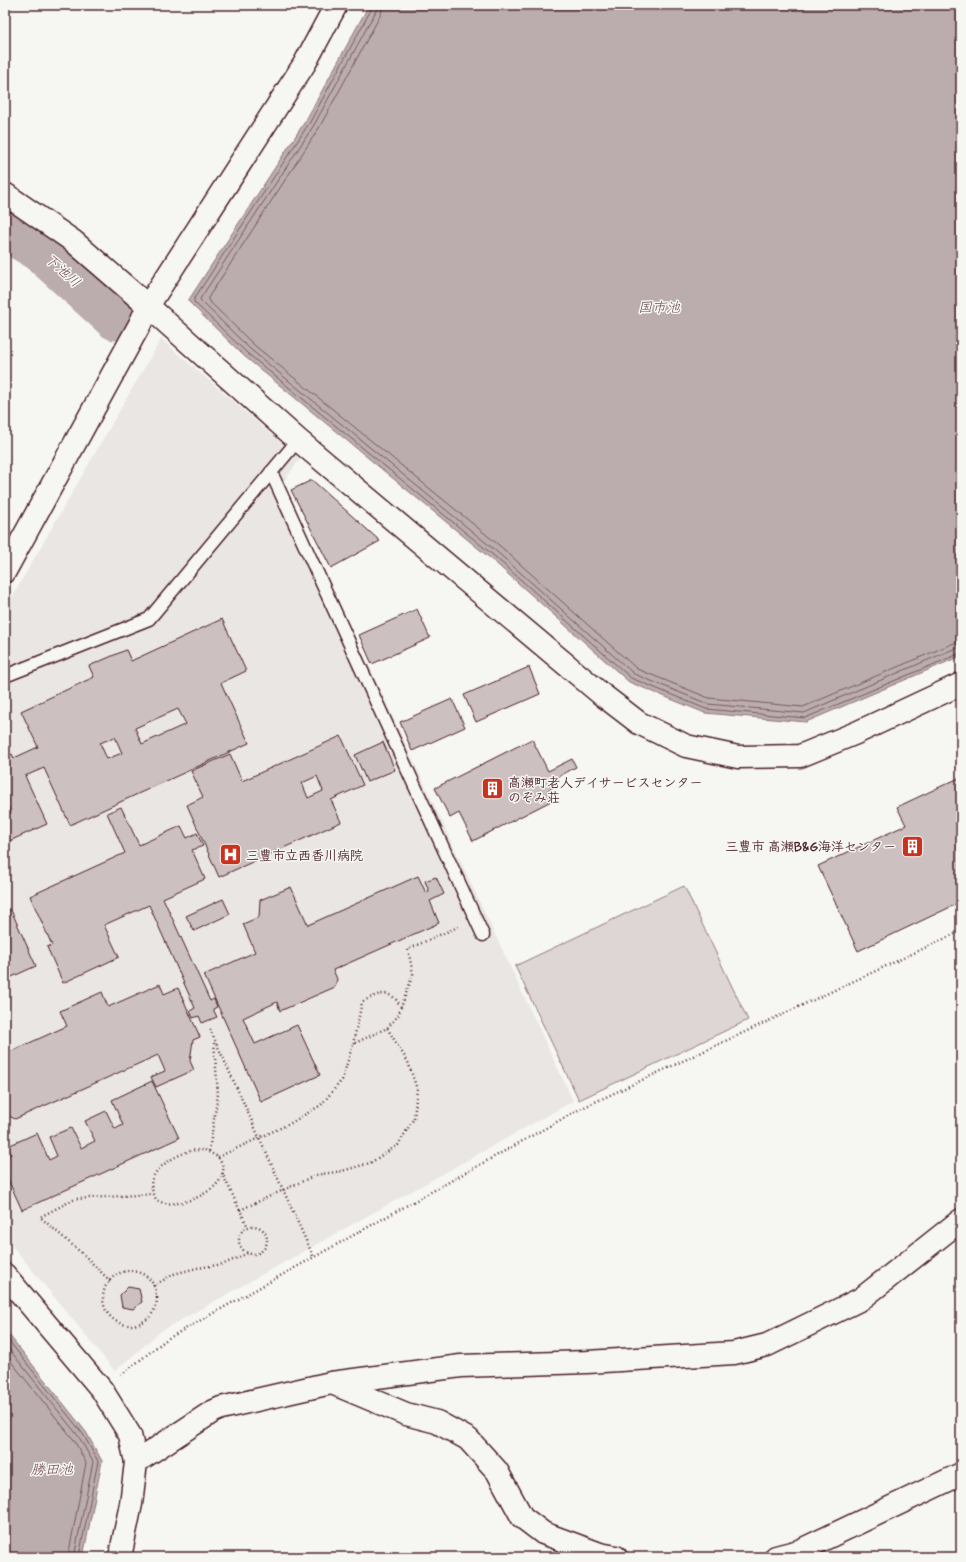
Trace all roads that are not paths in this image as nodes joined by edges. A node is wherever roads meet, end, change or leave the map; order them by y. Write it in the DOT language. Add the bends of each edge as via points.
graph roads {
  1 [pos="336,5"];
  2 [pos="5,194"];
  3 [pos="148,306"];
  4 [pos="298,440"];
  5 [pos="271,472"];
  6 [pos="5,571"];
  7 [pos="5,676"];
  8 [pos="961,684"];
  9 [pos="482,935"];
  10 [pos="961,1220"];
  11 [pos="5,1275"];
  12 [pos="331,1383"];
  13 [pos="136,1462"];
  14 [pos="961,1474"];
  15 [pos="120,1557"];
  16 [pos="616,1557"];
  17 [pos="776,1557"];
  1 -- 3 [label="street" via="305,63"];
  2 -- 3 [label="street" via="73,241"];
  3 -- 4 [label="street"];
  3 -- 6 [label="street" via="137,331"];
  4 -- 5 [label="lane"];
  4 -- 8 [label="street" via="600,693 639,723 686,746 738,757 800,756"];
  5 -- 7 [label="lane" via="149,619"];
  5 -- 9 [label="lane"];
  10 -- 12 [label="street" via="861,1299 767,1345 734,1353 461,1366"];
  11 -- 13 [label="street" via="102,1390 130,1435"];
  12 -- 13 [label="street" via="221,1408"];
  12 -- 16 [label="street" via="406,1414 437,1422 468,1439 497,1471 522,1517 542,1533 600,1554"];
  13 -- 15 [label="street" via="131,1504"];
  14 -- 17 [label="street" via="799,1551"];
}
